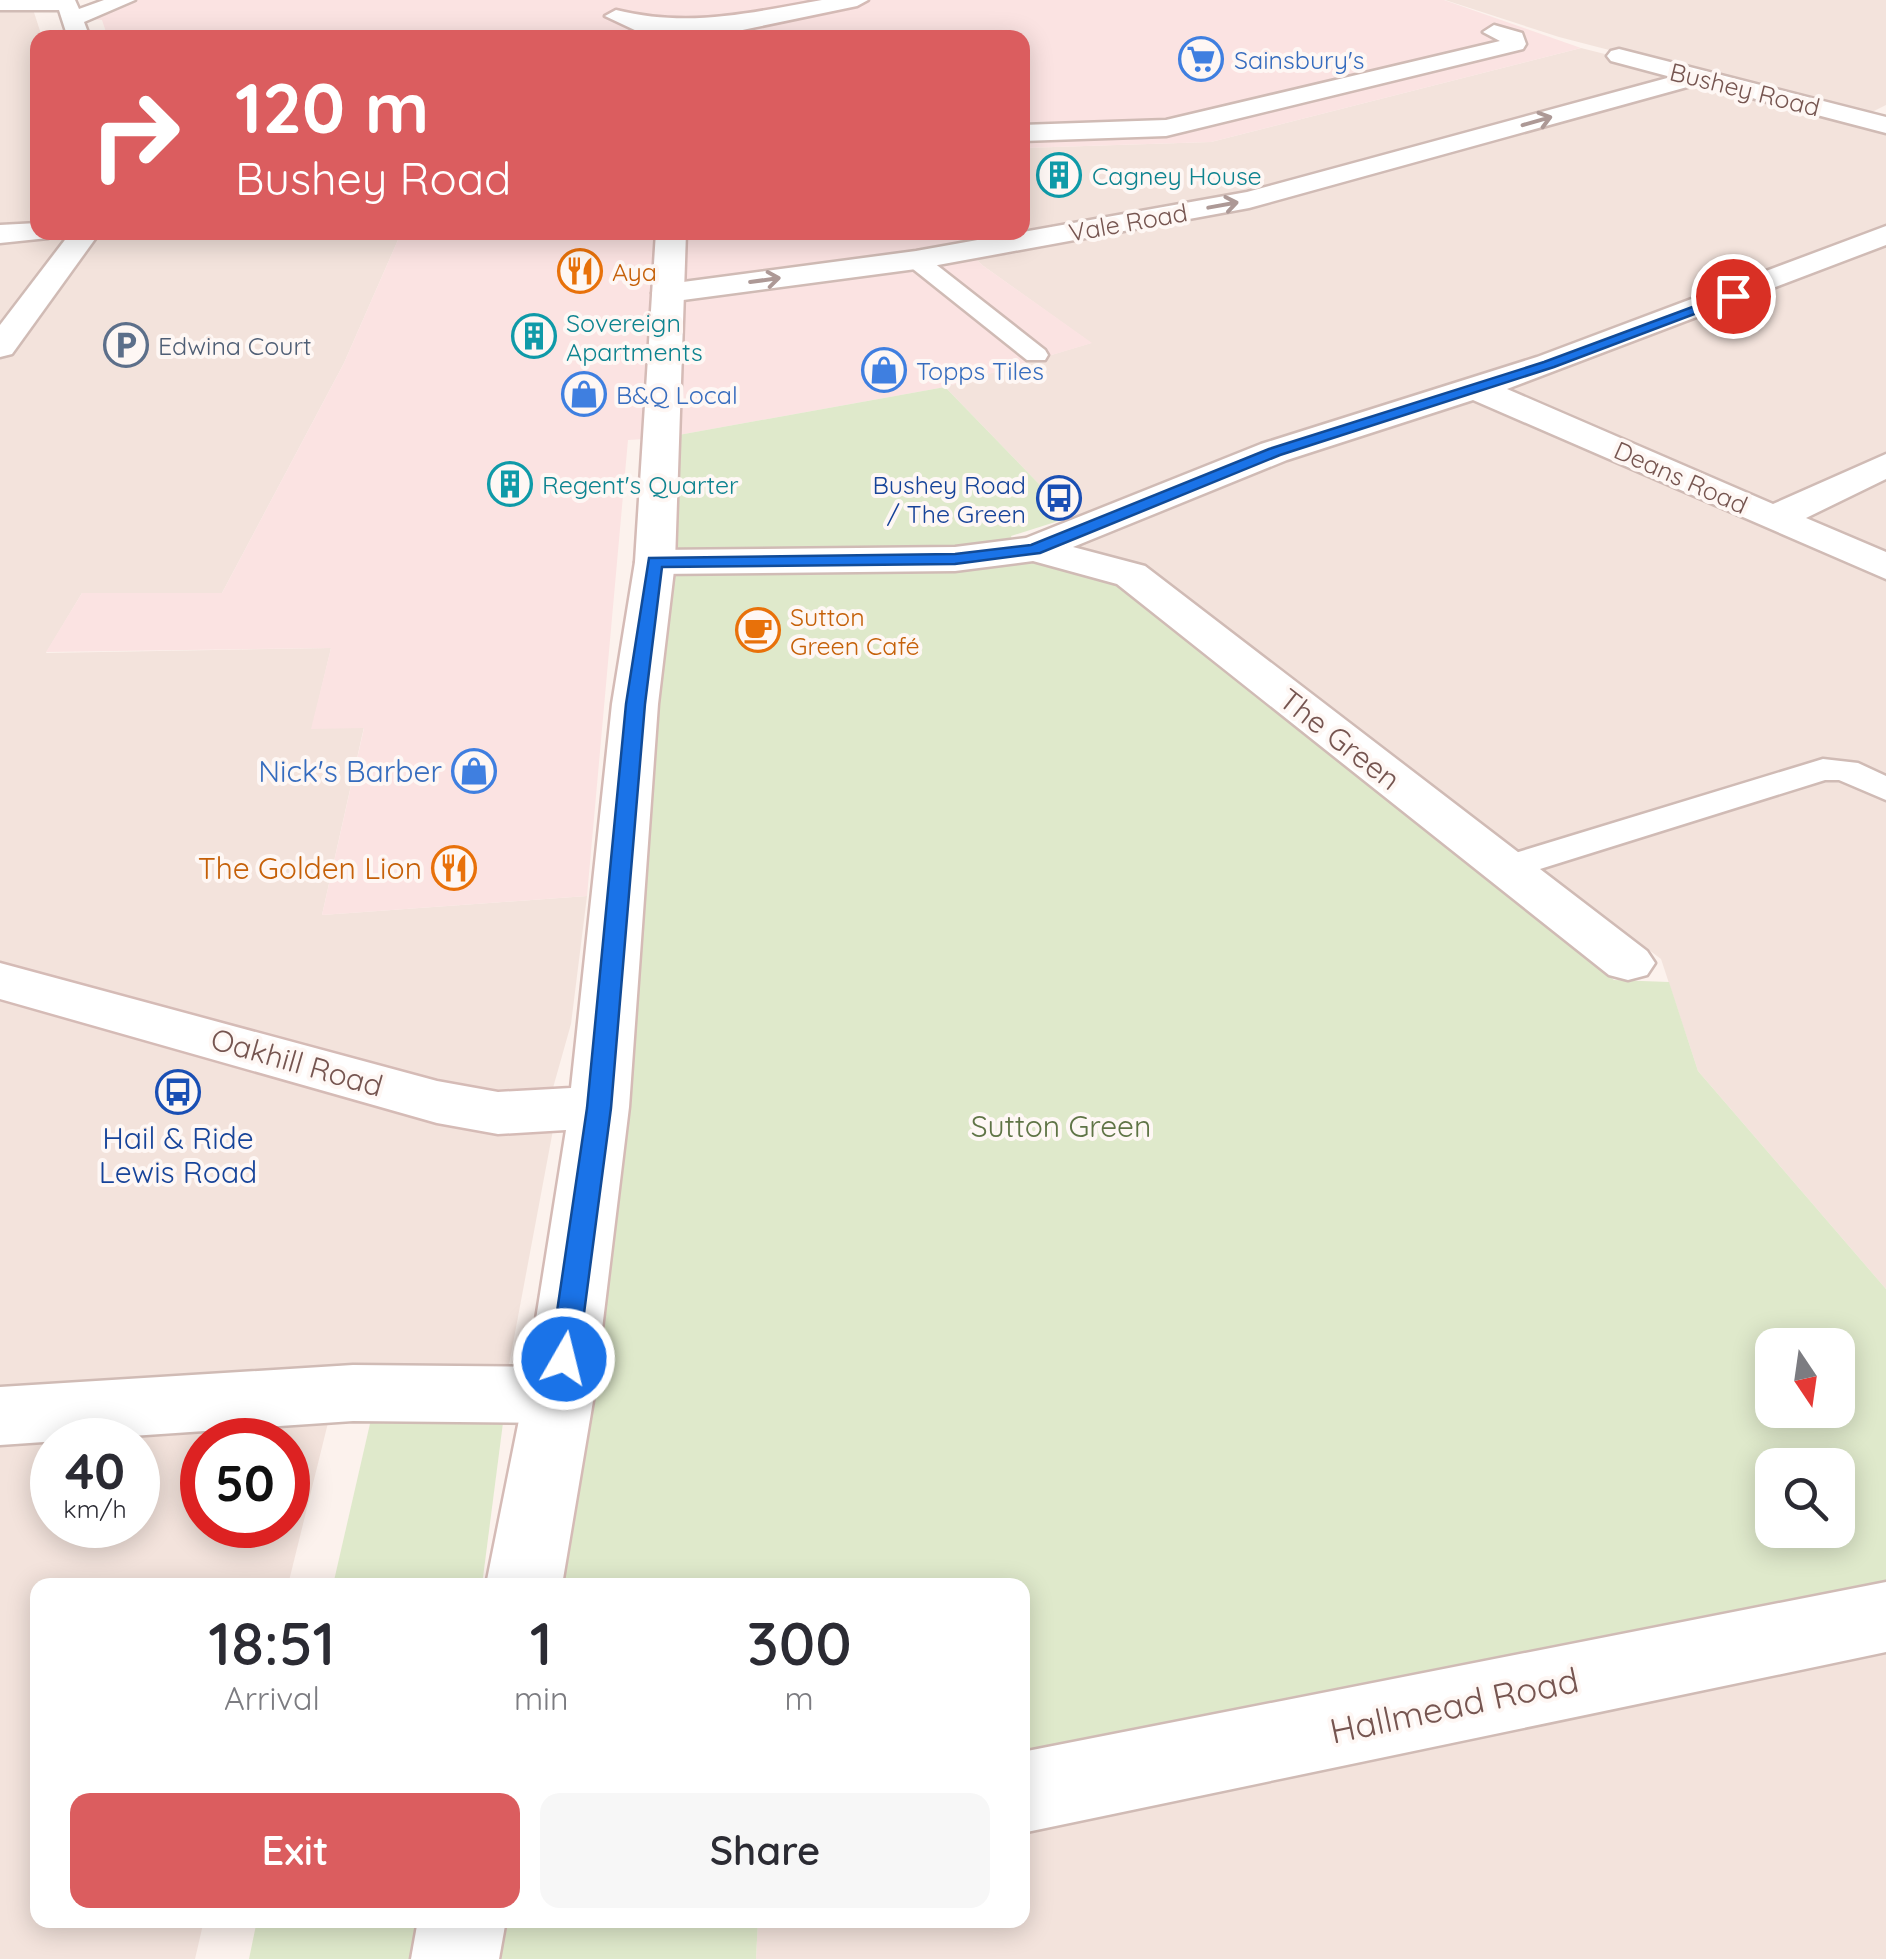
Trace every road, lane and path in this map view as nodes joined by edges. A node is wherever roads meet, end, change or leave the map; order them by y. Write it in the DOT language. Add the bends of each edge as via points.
graph roads {
  1 [pos="124,0"];
  2 [pos="591,0"];
  3 [pos="857,0"];
  4 [pos="0,4"];
  5 [pos="616,16"];
  6 [pos="725,24"];
  7 [pos="77,28"];
  8 [pos="635,30"];
  9 [pos="705,30"];
  10 [pos="1494,32"];
  11 [pos="1619,56"];
  12 [pos="1696,77"];
  13 [pos="1881,120"];
  14 [pos="1030,133"];
  15 [pos="30,232"];
  16 [pos="0,234"];
  17 [pos="1886,235"];
  18 [pos="1030,239"];
  19 [pos="80,240"];
  20 [pos="671,240"];
  21 [pos="1025,240"];
  22 [pos="916,260"];
  23 [pos="668,293"];
  24 [pos="0,347"];
  25 [pos="1036,354"];
  26 [pos="1476,388"];
  27 [pos="1886,466"];
  28 [pos="1774,518"];
  29 [pos="1034,550"];
  30 [pos="655,562"];
  31 [pos="1886,567"];
  32 [pos="1886,789"];
  33 [pos="1505,868"];
  34 [pos="1628,964"];
  35 [pos="0,981"];
  36 [pos="599,1108"];
  37 [pos="559,1395"];
  38 [pos="0,1416"];
  39 [pos="525,1578"];
  40 [pos="1886,1617"];
  41 [pos="1030,1792"];
  42 [pos="461,1928"];
  43 [pos="455,1959"];
  1 -- 7 [label="street"];
  2 -- 5 [label="street"];
  3 -- 6 [label="street"];
  4 -- 7 [label="street" via="67,4"];
  5 -- 6 [label="street" via="651,26"];
  5 -- 8 [label="street"];
  6 -- 9 [label="street"];
  10 -- 14 [label="street" via="1514,38 1514,44 1166,128"];
  11 -- 12 [label="street, Bushey Road"];
  12 -- 13 [label="street, Bushey Road"];
  18 -- 12 [label="street, Vale Road, one-way" via="1277,194"];
  15 -- 16 [label="street"];
  17 -- 26 [label="street"];
  19 -- 24 [label="street"];
  20 -- 23 [label="street"];
  22 -- 21 [label="street, Vale Road, one-way"];
  23 -- 22 [label="street, Vale Road, one-way"];
  22 -- 25 [label="lane"];
  23 -- 30 [label="street"];
  26 -- 28 [label="street, Deans Road"];
  26 -- 29 [label="street" via="1274,452"];
  27 -- 28 [label="street"];
  28 -- 31 [label="street, Deans Road"];
  29 -- 30 [label="street" via="955,559"];
  29 -- 33 [label="street, The Green" via="1131,576"];
  30 -- 36 [label="street" via="635,704"];
  32 -- 33 [label="lane" via="1846,770 1823,769"];
  33 -- 34 [label="street, The Green"];
  35 -- 36 [label="street, Oakhill Road" via="437,1102 498,1114"];
  36 -- 37 [label="street"];
  37 -- 38 [label="street" via="353,1392"];
  37 -- 39 [label="street"];
  40 -- 41 [label="street, Hallmead Road"];
  42 -- 43 [label="street"];
}
